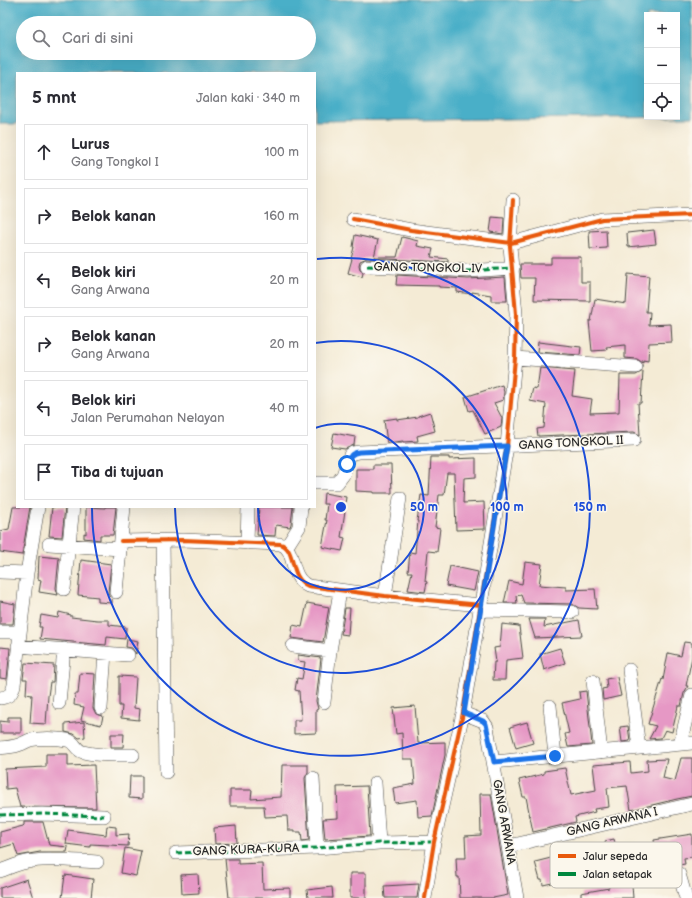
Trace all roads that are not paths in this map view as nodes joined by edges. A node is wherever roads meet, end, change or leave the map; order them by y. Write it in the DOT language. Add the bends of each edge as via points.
graph roads {
  1 [pos="512,200"];
  2 [pos="692,215"];
  3 [pos="353,219"];
  4 [pos="510,243"];
  5 [pos="367,266"];
  6 [pos="513,268"];
  7 [pos="515,358"];
  8 [pos="636,367"];
  9 [pos="634,440"];
  10 [pos="507,446"];
  11 [pos="316,483"];
  12 [pos="400,498"];
  13 [pos="38,508"];
  14 [pos="73,508"];
  15 [pos="124,508"];
  16 [pos="248,508"];
  17 [pos="301,508"];
  18 [pos="163,541"];
  19 [pos="247,543"];
  20 [pos="49,544"];
  21 [pos="69,545"];
  22 [pos="121,545"];
  23 [pos="287,546"];
  24 [pos="0,572"];
  25 [pos="26,573"];
  26 [pos="64,589"];
  27 [pos="340,591"];
  28 [pos="116,592"];
  29 [pos="385,596"];
  30 [pos="481,608"];
  31 [pos="572,612"];
  32 [pos="0,632"];
  33 [pos="19,632"];
  34 [pos="18,646"];
  35 [pos="293,646"];
  36 [pos="64,649"];
  37 [pos="330,650"];
  38 [pos="105,653"];
  39 [pos="128,655"];
  40 [pos="629,670"];
  41 [pos="593,681"];
  42 [pos="692,695"];
  43 [pos="0,698"];
  44 [pos="324,702"];
  45 [pos="59,703"];
  46 [pos="550,706"];
  47 [pos="101,708"];
  48 [pos="464,713"];
  49 [pos="686,744"];
  50 [pos="0,748"];
  51 [pos="639,748"];
  52 [pos="602,752"];
  53 [pos="132,755"];
  54 [pos="555,756"];
  55 [pos="494,762"];
  56 [pos="166,772"];
  57 [pos="314,778"];
  58 [pos="375,783"];
  59 [pos="692,804"];
  60 [pos="0,815"];
  61 [pos="104,816"];
  62 [pos="434,842"];
  63 [pos="379,843"];
  64 [pos="509,846"];
  65 [pos="317,848"];
  66 [pos="176,852"];
  67 [pos="97,862"];
  68 [pos="0,871"];
  69 [pos="682,886"];
  70 [pos="692,897"];
  71 [pos="425,898"];
  72 [pos="517,898"];
  73 [pos="686,898"];
  74 [pos="689,898"];
  1 -- 4 [label="street"];
  2 -- 4 [label="street" via="602,219"];
  3 -- 4 [label="street" via="411,230"];
  4 -- 6 [label="street"];
  5 -- 6 [label="street, GANG TONGKOL IV" via="468,271"];
  6 -- 7 [label="street"];
  7 -- 8 [label="street"];
  7 -- 10 [label="street"];
  9 -- 10 [label="street, GANG TONGKOL II"];
  10 -- 11 [label="street, GANG TONGKOL II" via="353,453 337,483"];
  10 -- 30 [label="street"];
  12 -- 29 [label="street"];
  13 -- 25 [label="street"];
  14 -- 21 [label="street"];
  15 -- 22 [label="street"];
  16 -- 19 [label="street"];
  17 -- 23 [label="street" via="299,527"];
  18 -- 19 [label="street"];
  18 -- 22 [label="street"];
  18 -- 56 [label="street"];
  19 -- 23 [label="street"];
  20 -- 21 [label="street"];
  21 -- 22 [label="street"];
  21 -- 26 [label="street"];
  22 -- 28 [label="street"];
  23 -- 27 [label="street" via="295,572 303,584"];
  24 -- 25 [label="street"];
  25 -- 33 [label="street"];
  27 -- 29 [label="street"];
  27 -- 37 [label="street"];
  29 -- 30 [label="street"];
  30 -- 31 [label="street"];
  30 -- 48 [label="street"];
  32 -- 33 [label="street"];
  33 -- 34 [label="street"];
  34 -- 36 [label="street"];
  34 -- 43 [label="street" via="13,692 7,697"];
  35 -- 37 [label="street"];
  36 -- 38 [label="street"];
  36 -- 45 [label="street"];
  37 -- 44 [label="street"];
  38 -- 39 [label="street"];
  38 -- 47 [label="street"];
  40 -- 51 [label="street"];
  41 -- 52 [label="street"];
  42 -- 49 [label="street"];
  46 -- 54 [label="street"];
  48 -- 55 [label="street, GANG ARWANA" via="486,724"];
  48 -- 62 [label="street"];
  49 -- 51 [label="street"];
  50 -- 53 [label="street" via="37,739 65,740 74,743 82,752"];
  51 -- 52 [label="street"];
  52 -- 54 [label="street"];
  54 -- 55 [label="street"];
  55 -- 64 [label="street, GANG ARWANA"];
  57 -- 65 [label="street, GANG KURA-KURA"];
  58 -- 63 [label="street"];
  59 -- 64 [label="street, GANG ARWANA I"];
  60 -- 61 [label="street"];
  62 -- 63 [label="street, GANG KURA-KURA"];
  62 -- 71 [label="street"];
  63 -- 65 [label="street, GANG KURA-KURA"];
  64 -- 72 [label="street, GANG ARWANA"];
  65 -- 66 [label="street, GANG KURA-KURA"];
  67 -- 68 [label="street" via="34,860"];
  69 -- 73 [label="street"];
  70 -- 74 [label="street"];
}
